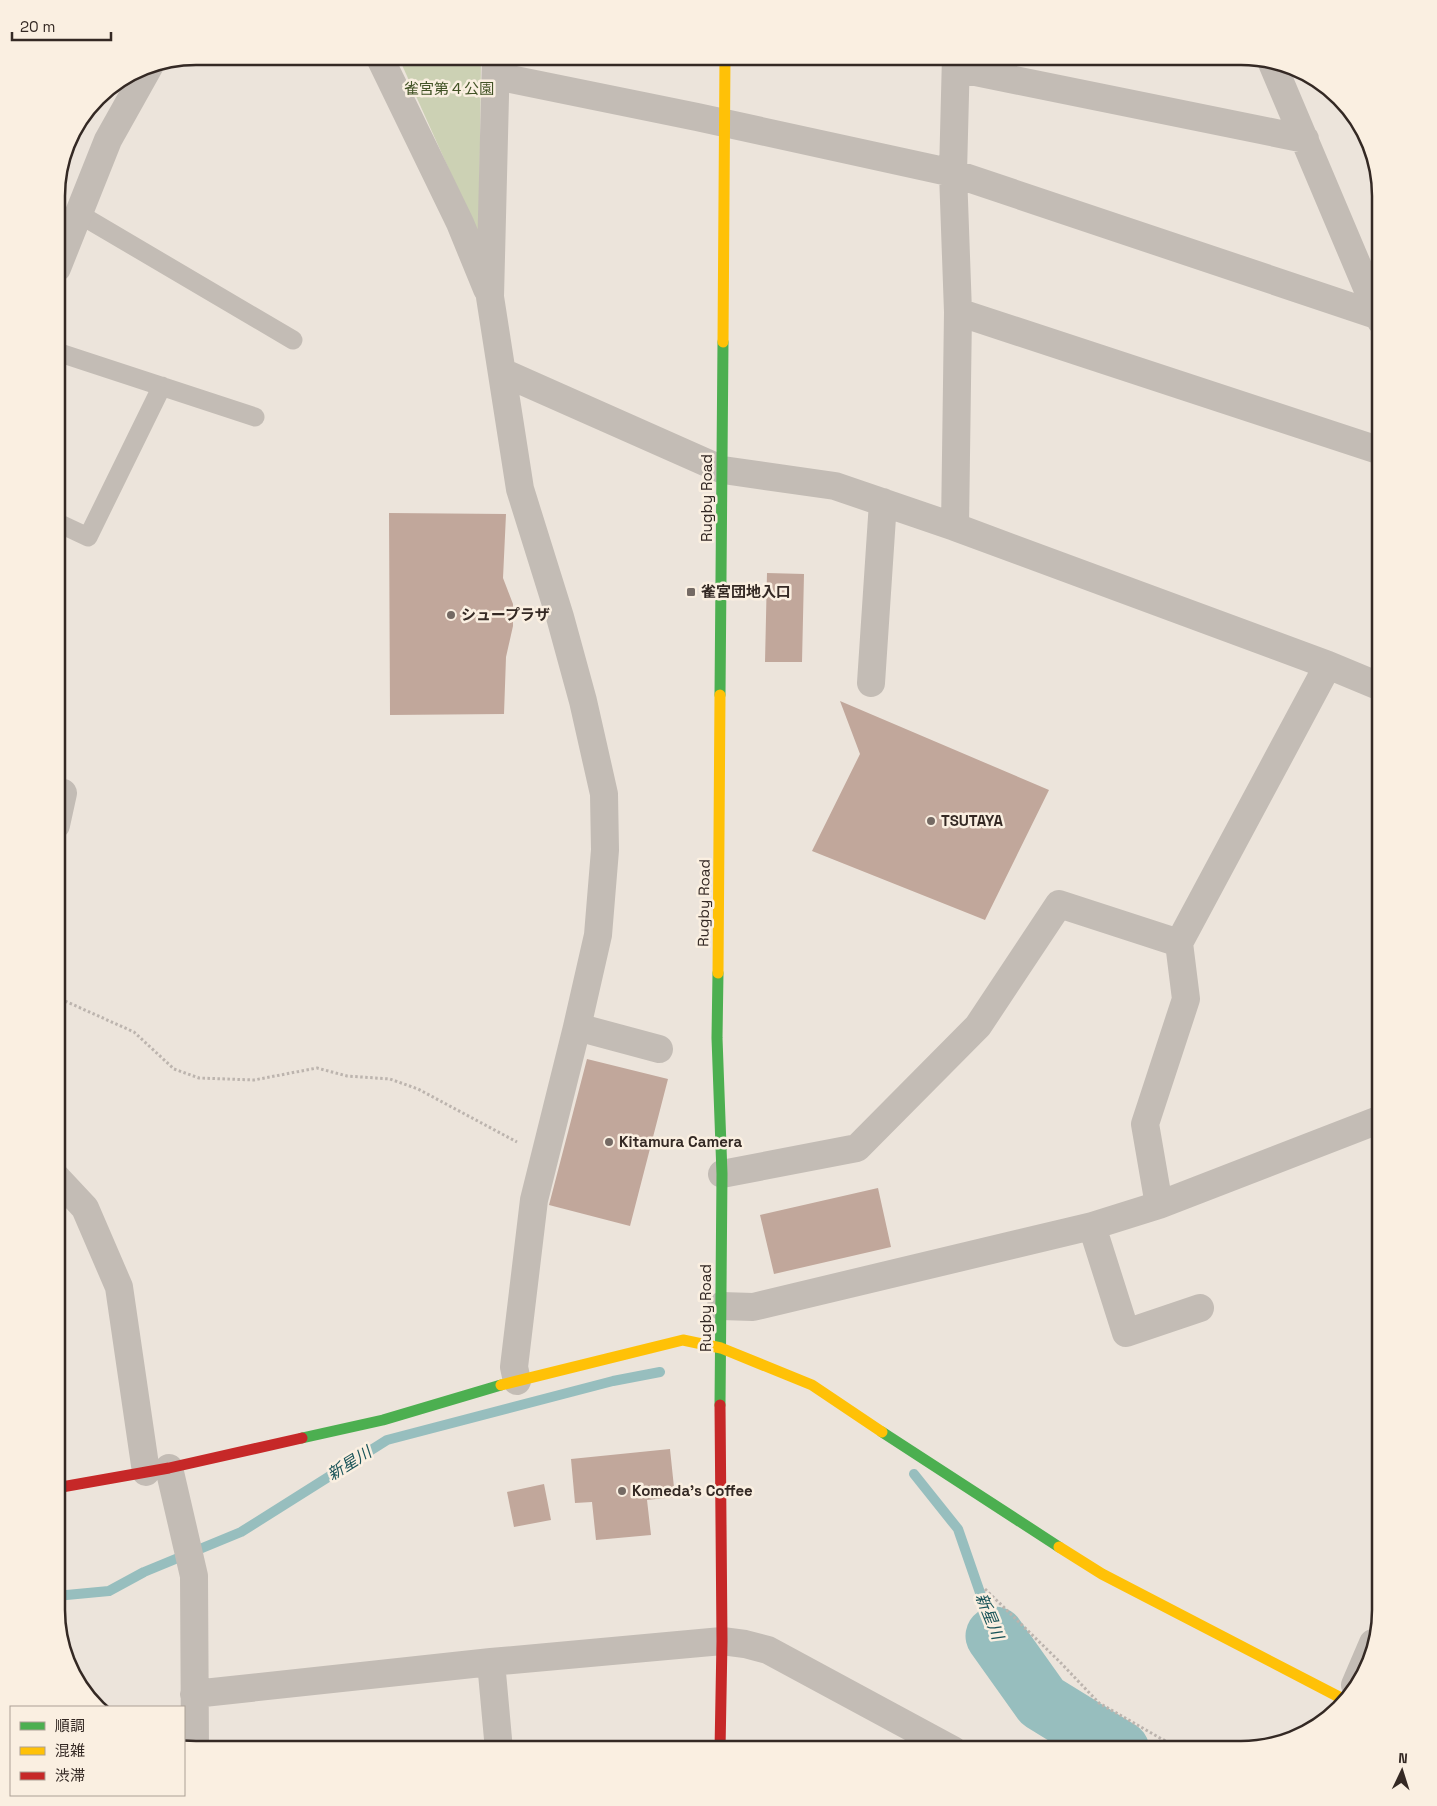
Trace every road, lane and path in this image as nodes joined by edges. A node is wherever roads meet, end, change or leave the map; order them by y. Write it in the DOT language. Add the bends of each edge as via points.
graph roads {
  1 [pos="383,65"];
  2 [pos="725,65"];
  3 [pos="956,65"];
  4 [pos="970,65"];
  5 [pos="496,66"];
  6 [pos="1275,70"];
  7 [pos="144,76"];
  8 [pos="725,123"];
  9 [pos="1305,139"];
  10 [pos="953,173"];
  11 [pos="79,214"];
  12 [pos="65,247"];
  13 [pos="490,297"];
  14 [pos="1372,298"];
  15 [pos="958,312"];
  16 [pos="1372,314"];
  17 [pos="293,340"];
  18 [pos="65,355"];
  19 [pos="502,372"];
  20 [pos="162,386"];
  21 [pos="255,417"];
  22 [pos="1372,448"];
  23 [pos="723,470"];
  24 [pos="883,502"];
  25 [pos="65,526"];
  26 [pos="955,527"];
  27 [pos="1328,665"];
  28 [pos="871,683"];
  29 [pos="1372,683"];
  30 [pos="1179,942"];
  31 [pos="65,1001"];
  32 [pos="577,1027"];
  33 [pos="658,1049"];
  34 [pos="1372,1123"];
  35 [pos="545,1157"];
  36 [pos="722,1174"];
  37 [pos="65,1187"];
  38 [pos="1160,1205"];
  39 [pos="1092,1226"];
  40 [pos="721,1306"];
  41 [pos="1200,1308"];
  42 [pos="722,1348"];
  43 [pos="518,1381"];
  44 [pos="157,1470"];
  45 [pos="65,1486"];
  46 [pos="985,1589"];
  47 [pos="722,1641"];
  48 [pos="491,1662"];
  49 [pos="194,1694"];
  50 [pos="1339,1697"];
  51 [pos="195,1741"];
  52 [pos="498,1741"];
  53 [pos="720,1741"];
  54 [pos="936,1741"];
  55 [pos="1164,1741"];
  1 -- 13 [label="street" via="460,223"];
  2 -- 8 [label="street, Rugby Road"];
  3 -- 10 [label="street"];
  4 -- 9 [label="street"];
  5 -- 8 [label="street"];
  5 -- 13 [label="street"];
  6 -- 9 [label="street"];
  7 -- 11 [label="street" via="108,140"];
  8 -- 10 [label="street"];
  8 -- 23 [label="street, Rugby Road"];
  9 -- 14 [label="street"];
  10 -- 15 [label="street"];
  10 -- 16 [label="street"];
  11 -- 12 [label="street"];
  11 -- 17 [label="lane"];
  13 -- 19 [label="street"];
  15 -- 22 [label="street"];
  15 -- 26 [label="street"];
  18 -- 20 [label="lane"];
  19 -- 23 [label="street"];
  19 -- 32 [label="street" via="520,489 583,701 604,794 605,850 598,936"];
  20 -- 21 [label="lane"];
  20 -- 25 [label="lane" via="88,537"];
  23 -- 24 [label="street" via="835,486"];
  23 -- 36 [label="street, Rugby Road" via="717,1038"];
  24 -- 26 [label="street"];
  24 -- 28 [label="street"];
  26 -- 27 [label="street"];
  27 -- 29 [label="street"];
  27 -- 30 [label="street"];
  30 -- 36 [label="street" via="1059,904 978,1026 857,1148"];
  30 -- 38 [label="street" via="1186,999 1145,1124"];
  31 -- 35 [label="path" via="134,1032 174,1069 199,1078 254,1080 317,1068 347,1076 390,1079 418,1088"];
  32 -- 33 [label="street"];
  32 -- 35 [label="street"];
  34 -- 38 [label="street"];
  35 -- 43 [label="street" via="533,1210 514,1366"];
  36 -- 40 [label="street, Rugby Road"];
  37 -- 44 [label="street" via="85,1208 119,1287"];
  38 -- 39 [label="street"];
  39 -- 40 [label="street" via="753,1307"];
  39 -- 41 [label="street" via="1126,1333"];
  40 -- 42 [label="street, Rugby Road"];
  42 -- 43 [label="street" via="683,1340"];
  42 -- 47 [label="street, Rugby Road"];
  42 -- 50 [label="street" via="812,1385 1102,1574"];
  43 -- 44 [label="street" via="383,1420"];
  44 -- 45 [label="street"];
  44 -- 49 [label="street" via="179,1510 194,1576"];
  46 -- 55 [label="path" via="1099,1703"];
  47 -- 48 [label="street"];
  47 -- 53 [label="street, Rugby Road"];
  47 -- 54 [label="street" via="768,1650"];
  48 -- 49 [label="street"];
  48 -- 52 [label="street"];
  49 -- 51 [label="street"];
}
